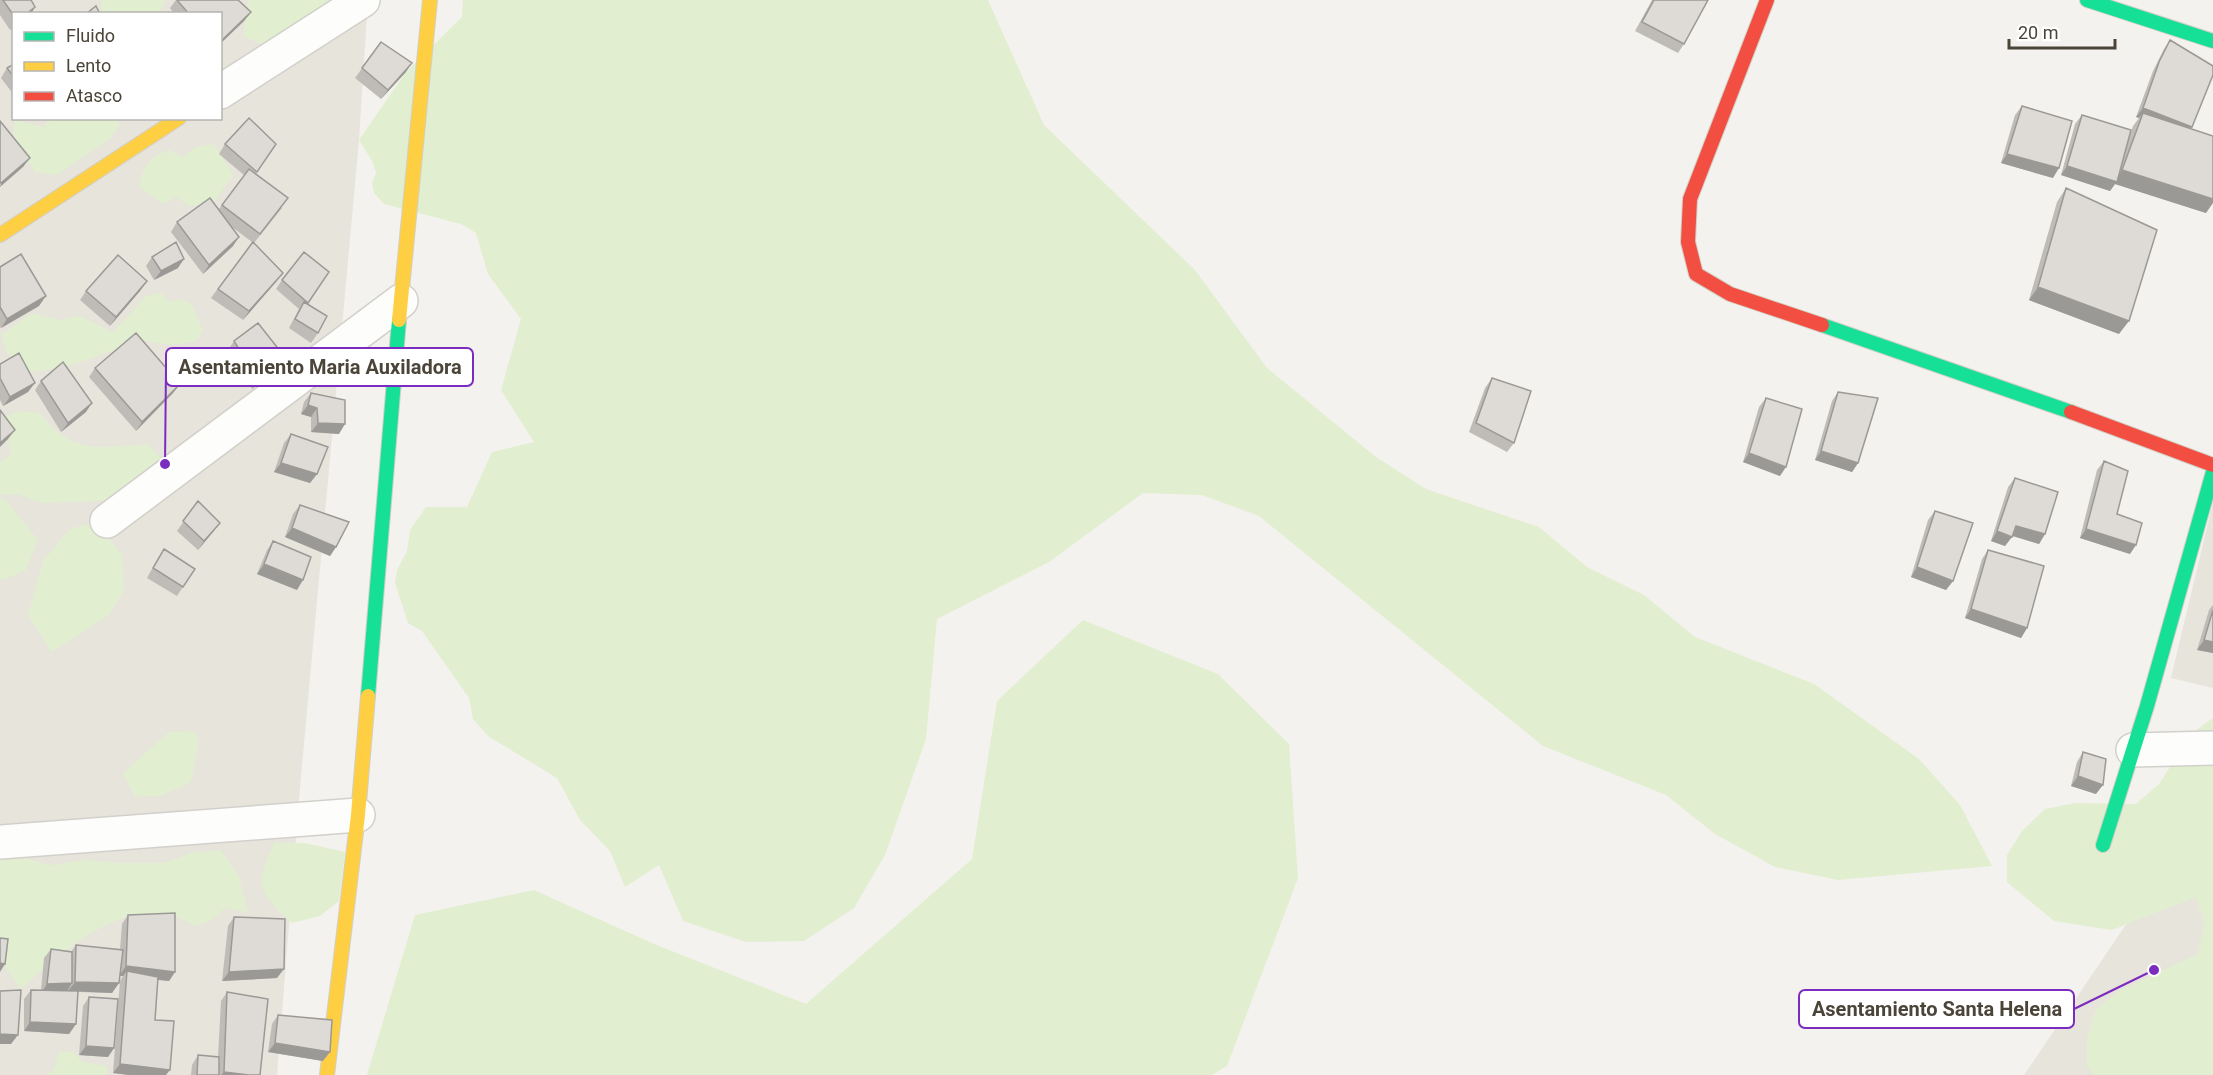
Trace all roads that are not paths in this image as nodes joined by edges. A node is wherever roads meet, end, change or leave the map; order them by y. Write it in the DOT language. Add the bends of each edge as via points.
graph roads {
  1 [pos="363,0"];
  2 [pos="430,0"];
  3 [pos="1767,0"];
  4 [pos="2086,0"];
  5 [pos="2213,41"];
  6 [pos="222,91"];
  7 [pos="177,120"];
  8 [pos="0,235"];
  9 [pos="401,301"];
  10 [pos="2213,465"];
  11 [pos="2213,472"];
  12 [pos="107,521"];
  13 [pos="2213,748"];
  14 [pos="2133,750"];
  15 [pos="358,815"];
  16 [pos="0,842"];
  17 [pos="2103,845"];
  18 [pos="327,1075"];
  1 -- 6 [label="street"];
  2 -- 9 [label="street"];
  3 -- 10 [label="street" via="1690,199 1688,242 1696,274 1730,294 1971,375"];
  4 -- 5 [label="street"];
  7 -- 8 [label="street"];
  9 -- 12 [label="street"];
  9 -- 15 [label="street"];
  11 -- 14 [label="street"];
  13 -- 14 [label="street"];
  14 -- 17 [label="street"];
  15 -- 16 [label="street"];
  15 -- 18 [label="street"];
}
